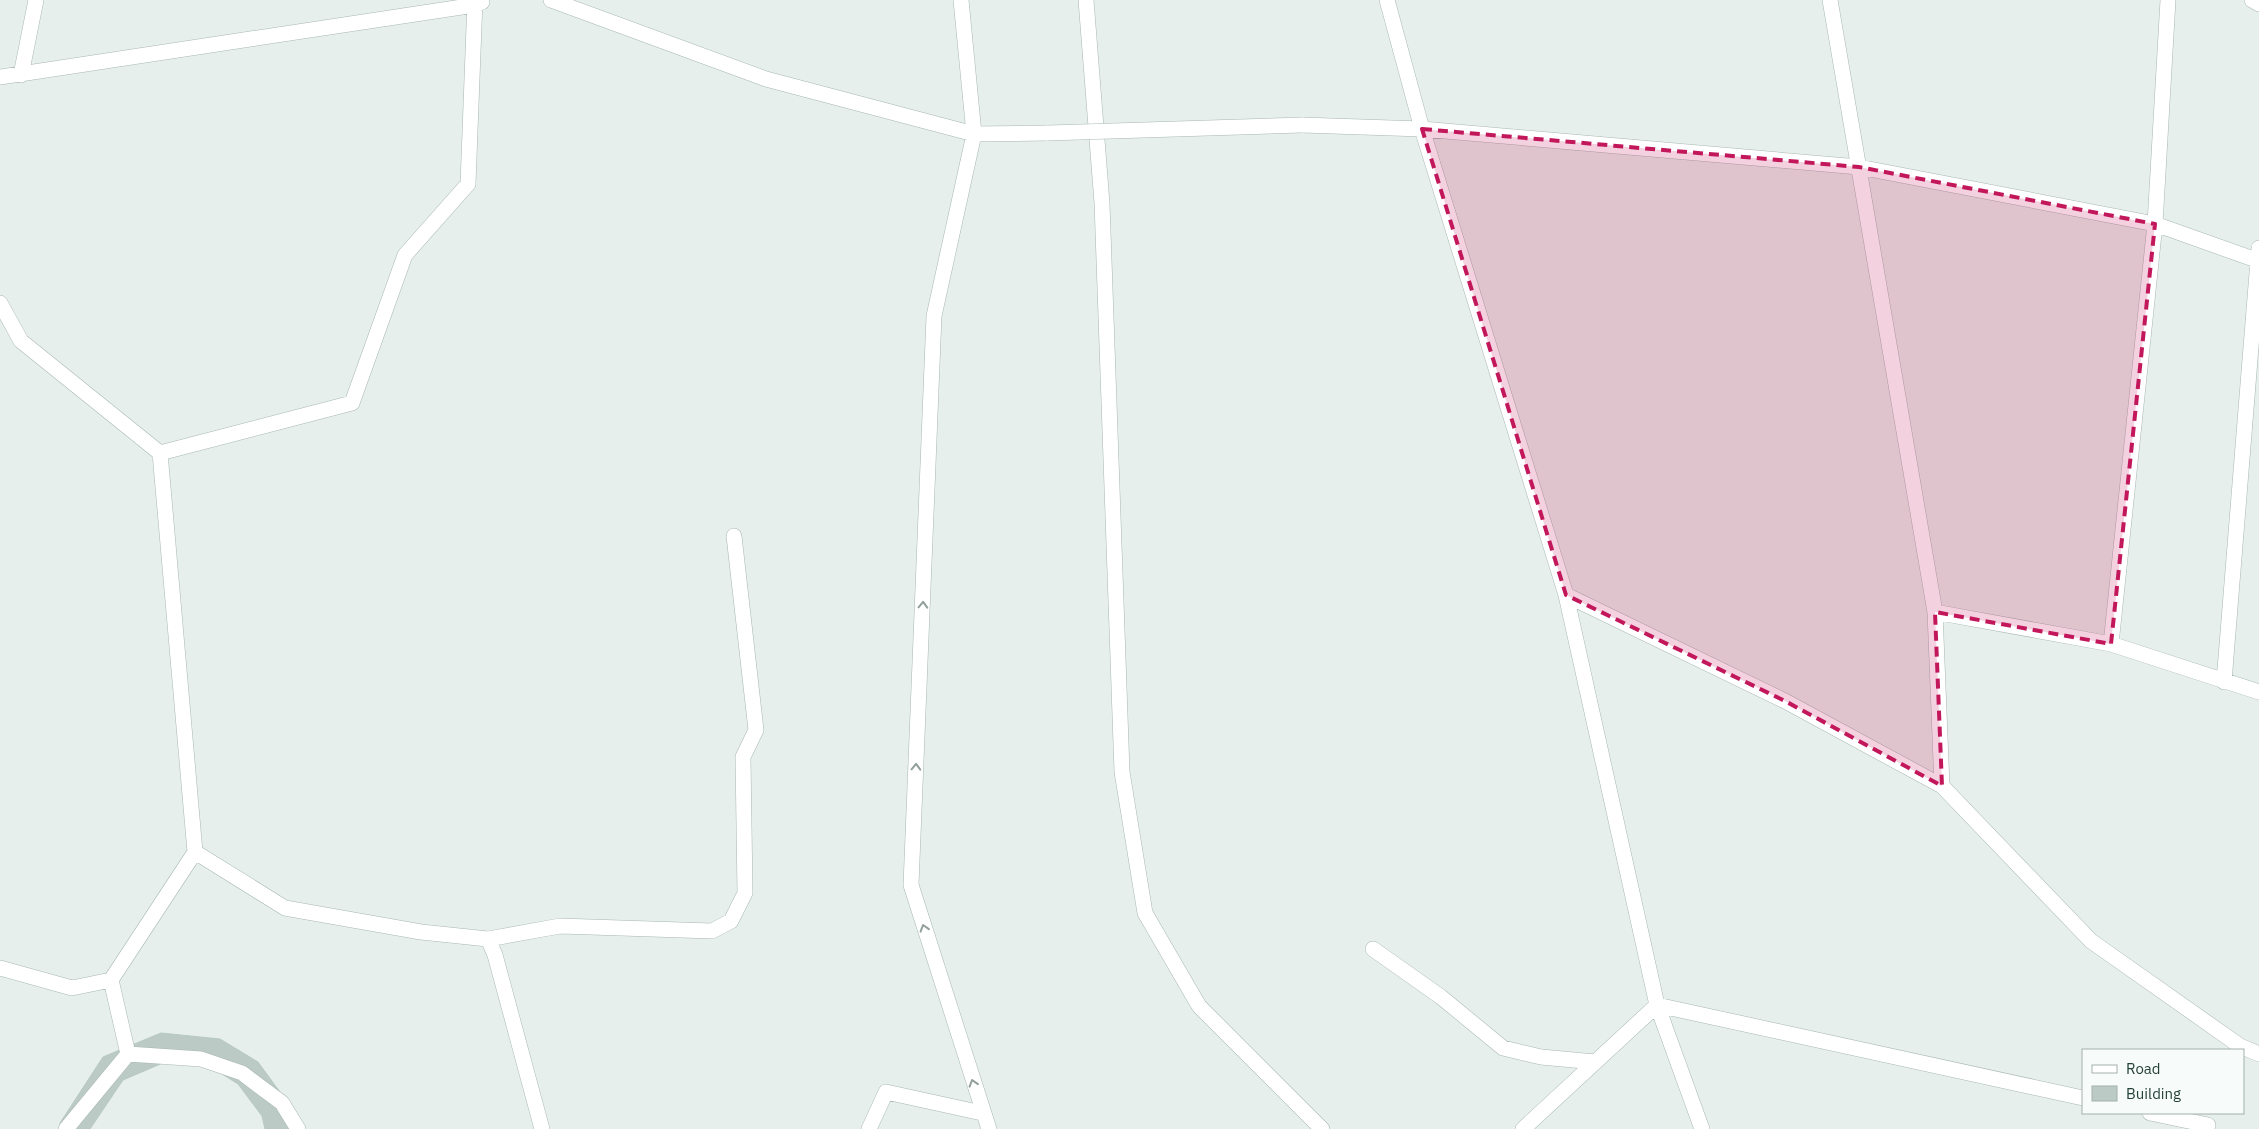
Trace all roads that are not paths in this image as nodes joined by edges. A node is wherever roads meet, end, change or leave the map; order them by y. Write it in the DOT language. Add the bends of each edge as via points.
graph roads {
  1 [pos="36,0"];
  2 [pos="551,0"];
  3 [pos="961,0"];
  4 [pos="1086,0"];
  5 [pos="1387,0"];
  6 [pos="1830,0"];
  7 [pos="2168,0"];
  8 [pos="2252,0"];
  9 [pos="479,2"];
  10 [pos="2259,4"];
  11 [pos="21,75"];
  12 [pos="0,77"];
  13 [pos="1422,129"];
  14 [pos="974,134"];
  15 [pos="1859,167"];
  16 [pos="2155,224"];
  17 [pos="2258,256"];
  18 [pos="0,303"];
  19 [pos="160,453"];
  20 [pos="734,536"];
  21 [pos="1566,595"];
  22 [pos="1935,612"];
  23 [pos="2111,644"];
  24 [pos="2224,682"];
  25 [pos="2259,692"];
  26 [pos="1942,786"];
  27 [pos="194,852"];
  28 [pos="488,939"];
  29 [pos="1373,948"];
  30 [pos="0,968"];
  31 [pos="110,980"];
  32 [pos="1657,1005"];
  33 [pos="2239,1048"];
  34 [pos="2244,1050"];
  35 [pos="128,1054"];
  36 [pos="2259,1054"];
  37 [pos="1595,1062"];
  38 [pos="2082,1098"];
  39 [pos="982,1112"];
  40 [pos="2157,1114"];
  41 [pos="2209,1122"];
  42 [pos="66,1129"];
  43 [pos="298,1129"];
  44 [pos="542,1129"];
  45 [pos="869,1129"];
  46 [pos="989,1129"];
  47 [pos="1322,1129"];
  48 [pos="1523,1129"];
  49 [pos="1702,1129"];
  1 -- 11 [label="street"];
  2 -- 14 [label="street" via="766,79"];
  3 -- 14 [label="street"];
  4 -- 47 [label="street" via="1102,203 1122,772 1145,913 1198,1006"];
  5 -- 13 [label="street"];
  6 -- 15 [label="street"];
  7 -- 16 [label="street"];
  8 -- 10 [label="street"];
  9 -- 11 [label="street"];
  9 -- 19 [label="street" via="468,184 404,255 352,403"];
  11 -- 12 [label="street"];
  13 -- 14 [label="street, bridge" via="1302,125"];
  13 -- 15 [label="street"];
  13 -- 21 [label="street"];
  39 -- 14 [label="street, one-way" via="911,886 934,316"];
  15 -- 16 [label="street"];
  15 -- 22 [label="street"];
  16 -- 17 [label="street"];
  16 -- 23 [label="street"];
  17 -- 24 [label="street"];
  18 -- 19 [label="street" via="21,341"];
  19 -- 27 [label="street"];
  20 -- 28 [label="street" via="756,730 744,757 745,894 731,921 712,931 560,926"];
  21 -- 26 [label="street" via="1785,701"];
  21 -- 32 [label="street"];
  22 -- 23 [label="street"];
  22 -- 26 [label="street"];
  23 -- 24 [label="street"];
  24 -- 25 [label="street"];
  26 -- 33 [label="street" via="2090,941"];
  27 -- 28 [label="street" via="285,908 421,932"];
  27 -- 31 [label="street"];
  28 -- 44 [label="street"];
  29 -- 37 [label="street" via="1441,997 1502,1048 1541,1057"];
  30 -- 31 [label="street" via="72,988"];
  31 -- 35 [label="street"];
  32 -- 37 [label="street"];
  32 -- 38 [label="street"];
  32 -- 49 [label="street"];
  34 -- 36 [label="street"];
  35 -- 42 [label="street"];
  35 -- 43 [label="street" via="201,1059 242,1072 282,1103"];
  37 -- 48 [label="street"];
  39 -- 45 [label="street" via="886,1092"];
  39 -- 46 [label="street"];
  40 -- 41 [label="street"];
}
